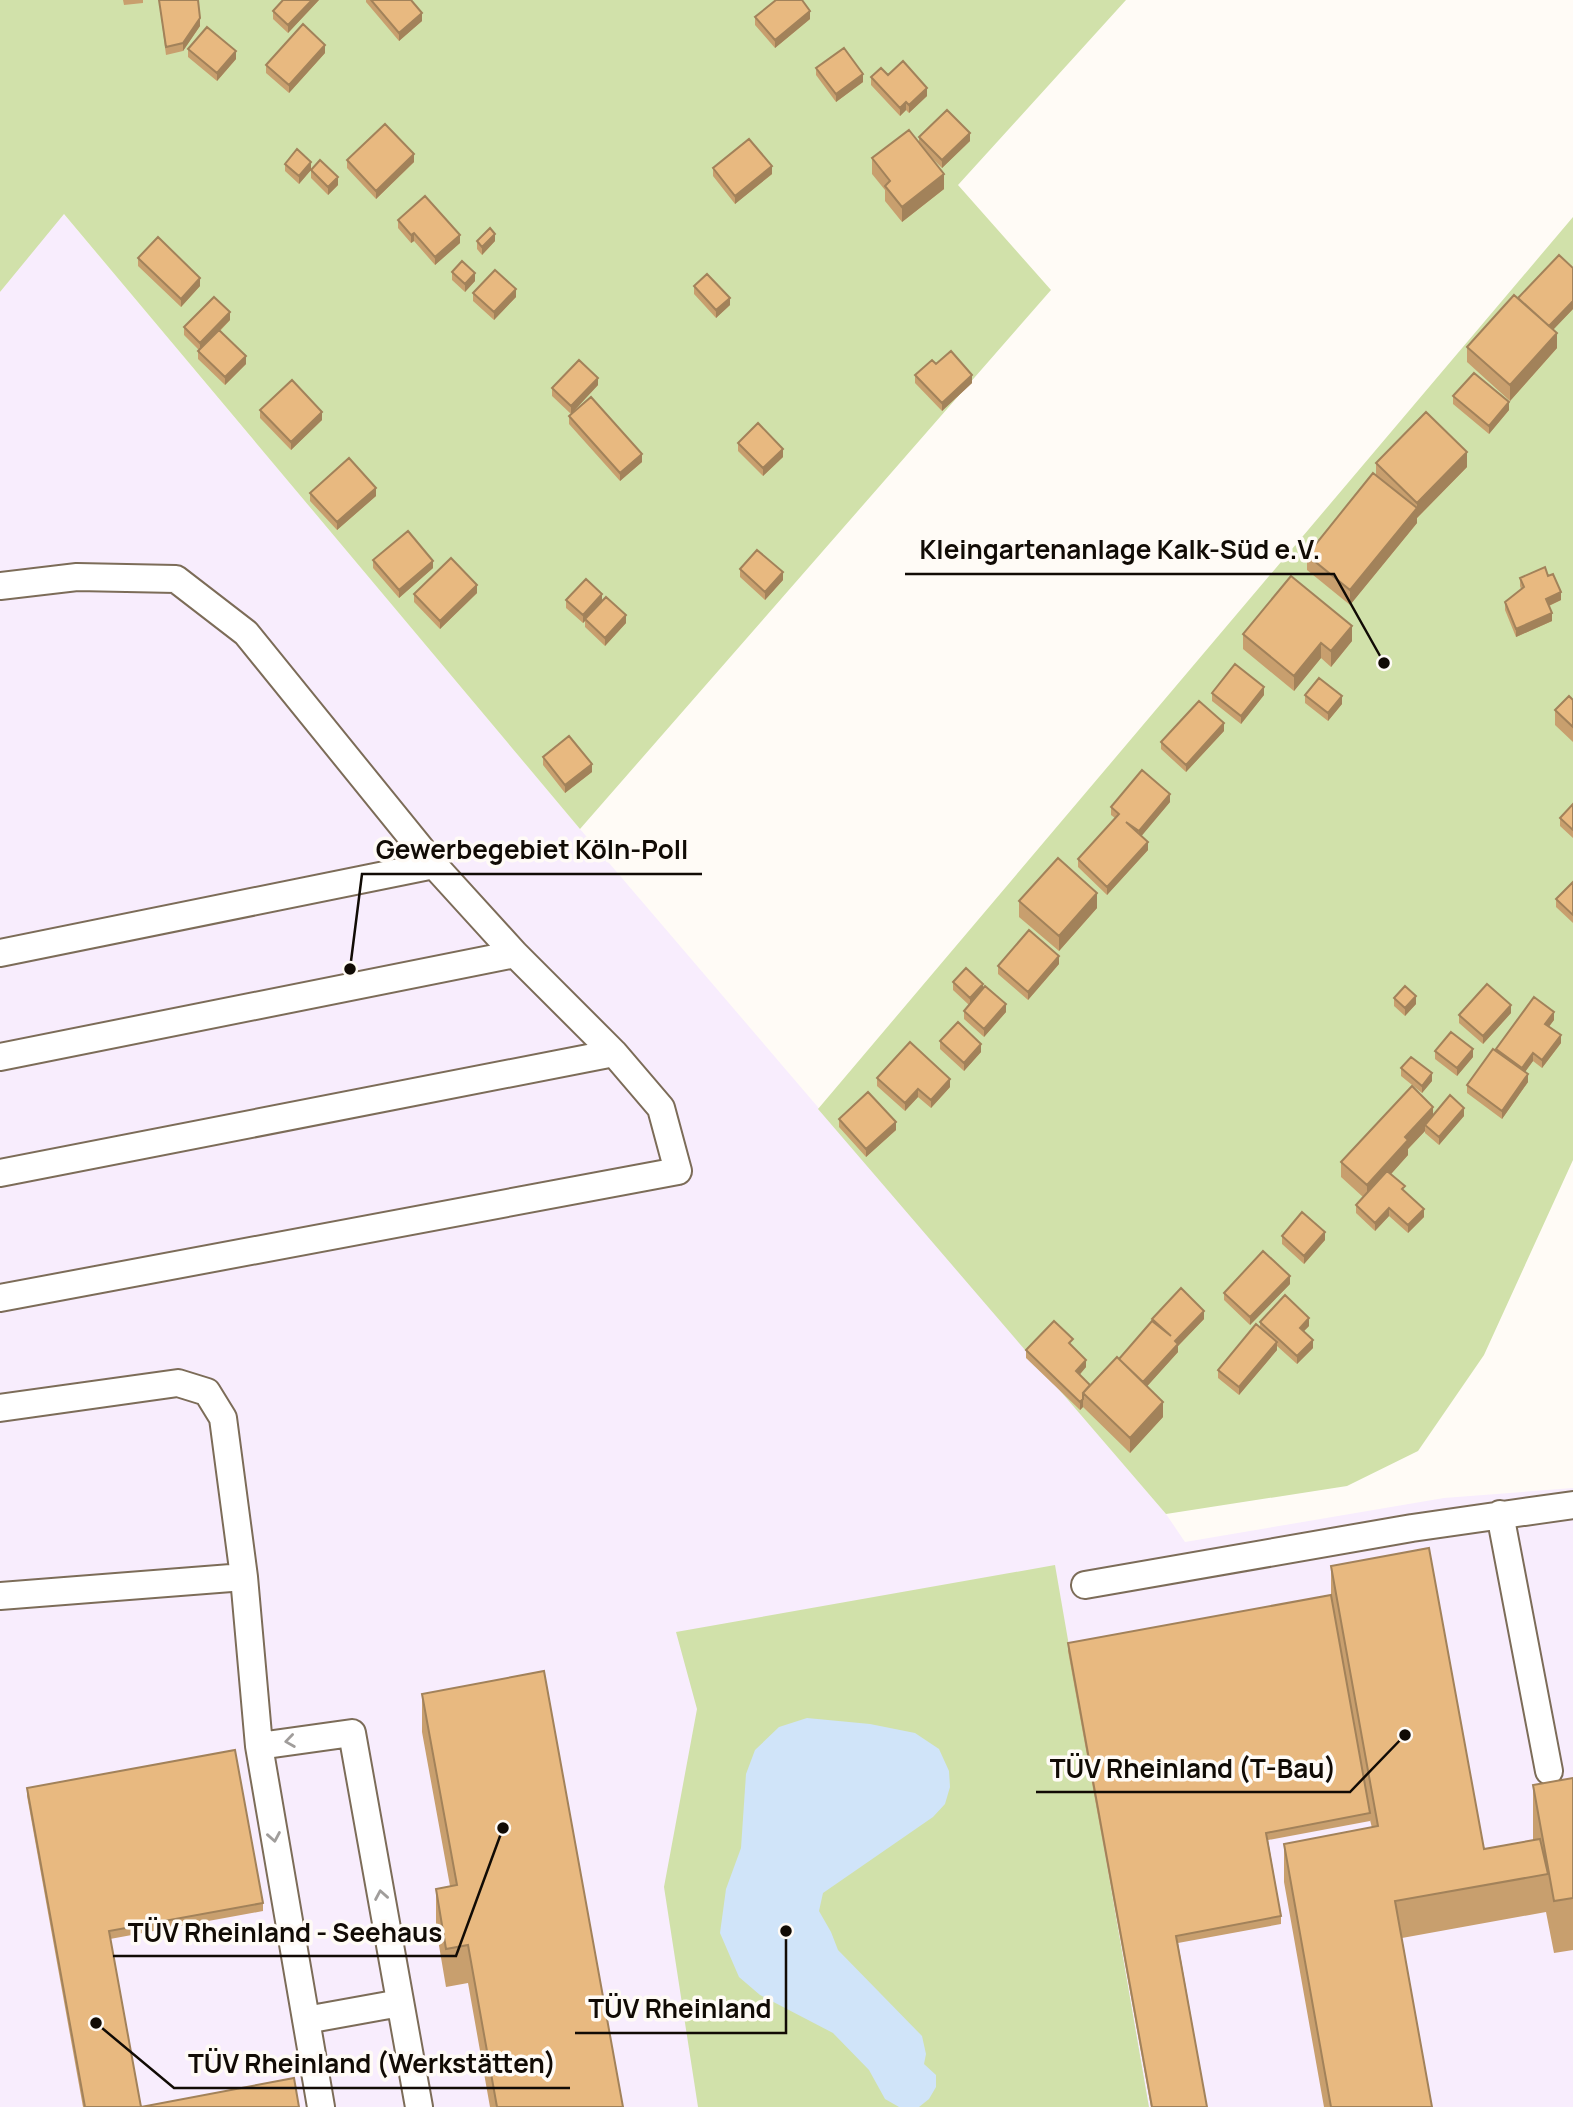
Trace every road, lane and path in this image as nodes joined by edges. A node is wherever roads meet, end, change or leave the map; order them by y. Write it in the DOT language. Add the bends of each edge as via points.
graph roads {
  1 [pos="0,586"];
  2 [pos="434,865"];
  3 [pos="0,953"];
  4 [pos="516,954"];
  5 [pos="614,1053"];
  6 [pos="0,1057"];
  7 [pos="0,1173"];
  8 [pos="0,1298"];
  9 [pos="0,1408"];
  10 [pos="1573,1505"];
  11 [pos="1500,1514"];
  12 [pos="244,1577"];
  13 [pos="1085,1585"];
  14 [pos="0,1597"];
  15 [pos="259,1746"];
  16 [pos="1549,1771"];
  17 [pos="400,2003"];
  18 [pos="306,2020"];
  19 [pos="321,2107"];
  20 [pos="419,2107"];
  1 -- 2 [label="lane" via="77,577 176,579 246,633"];
  2 -- 3 [label="lane"];
  2 -- 4 [label="lane"];
  4 -- 5 [label="lane"];
  4 -- 6 [label="lane"];
  5 -- 7 [label="lane"];
  5 -- 8 [label="lane" via="662,1108 678,1171"];
  9 -- 12 [label="lane" via="178,1383 207,1392 223,1418"];
  10 -- 11 [label="lane"];
  11 -- 13 [label="lane"];
  11 -- 16 [label="lane"];
  12 -- 14 [label="lane"];
  12 -- 15 [label="lane"];
  17 -- 15 [label="lane, one-way" via="352,1733"];
  15 -- 18 [label="lane, one-way"];
  17 -- 18 [label="lane"];
  17 -- 20 [label="lane"];
  18 -- 19 [label="lane"];
}
